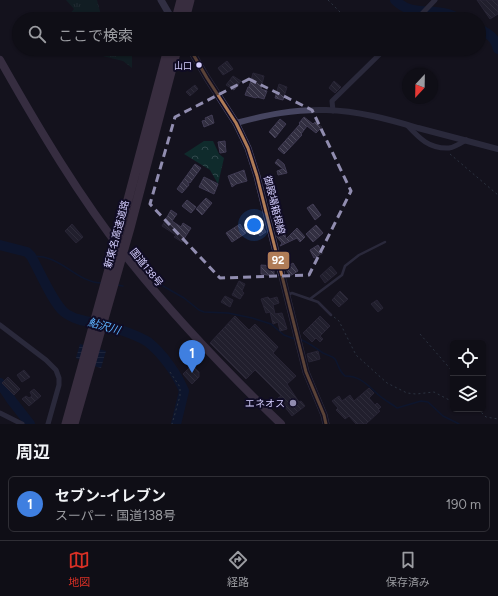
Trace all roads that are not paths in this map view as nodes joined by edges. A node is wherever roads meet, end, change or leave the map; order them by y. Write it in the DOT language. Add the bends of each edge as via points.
graph roads {
  1 [pos="161,0"];
  2 [pos="181,0"];
  3 [pos="190,0"];
  4 [pos="434,1"];
  5 [pos="168,12"];
  6 [pos="178,12"];
  7 [pos="187,12"];
  8 [pos="424,12"];
  9 [pos="166,56"];
  10 [pos="175,56"];
  11 [pos="194,56"];
  12 [pos="378,56"];
  13 [pos="0,60"];
  14 [pos="333,111"];
  15 [pos="236,123"];
  16 [pos="406,124"];
  17 [pos="466,140"];
  18 [pos="498,148"];
  19 [pos="385,242"];
  20 [pos="286,296"];
  21 [pos="310,300"];
  22 [pos="331,315"];
  23 [pos="0,325"];
  24 [pos="0,413"];
  25 [pos="22,424"];
  26 [pos="48,424"];
  27 [pos="66,424"];
  28 [pos="74,424"];
  29 [pos="281,424"];
  30 [pos="326,424"];
  1 -- 5 [label="main road"];
  2 -- 6 [label="highway"];
  3 -- 7 [label="highway"];
  4 -- 8 [label="street"];
  9 -- 27 [label="highway, 新東名高速道路, bridge"];
  10 -- 28 [label="highway, 新東名高速道路, bridge" via="130,228"];
  11 -- 15 [label="main road, 御殿場箱根線"];
  12 -- 14 [label="street" via="332,100"];
  13 -- 29 [label="highway, 国道138号" via="68,175 128,259 191,335"];
  14 -- 15 [label="street" via="270,114"];
  14 -- 16 [label="street" via="354,112"];
  15 -- 20 [label="main road, 御殿場箱根線" via="257,176"];
  16 -- 17 [label="street"];
  16 -- 17 [label="street" via="421,140 432,145 450,148"];
  17 -- 18 [label="street"];
  19 -- 21 [label="lane" via="359,255 345,266 342,275"];
  20 -- 21 [label="lane" via="292,293"];
  20 -- 30 [label="main road, 御殿場箱根線" via="306,372"];
  21 -- 22 [label="lane" via="318,302"];
  23 -- 26 [label="street" via="56,370 59,385"];
  24 -- 25 [label="street"];
}
